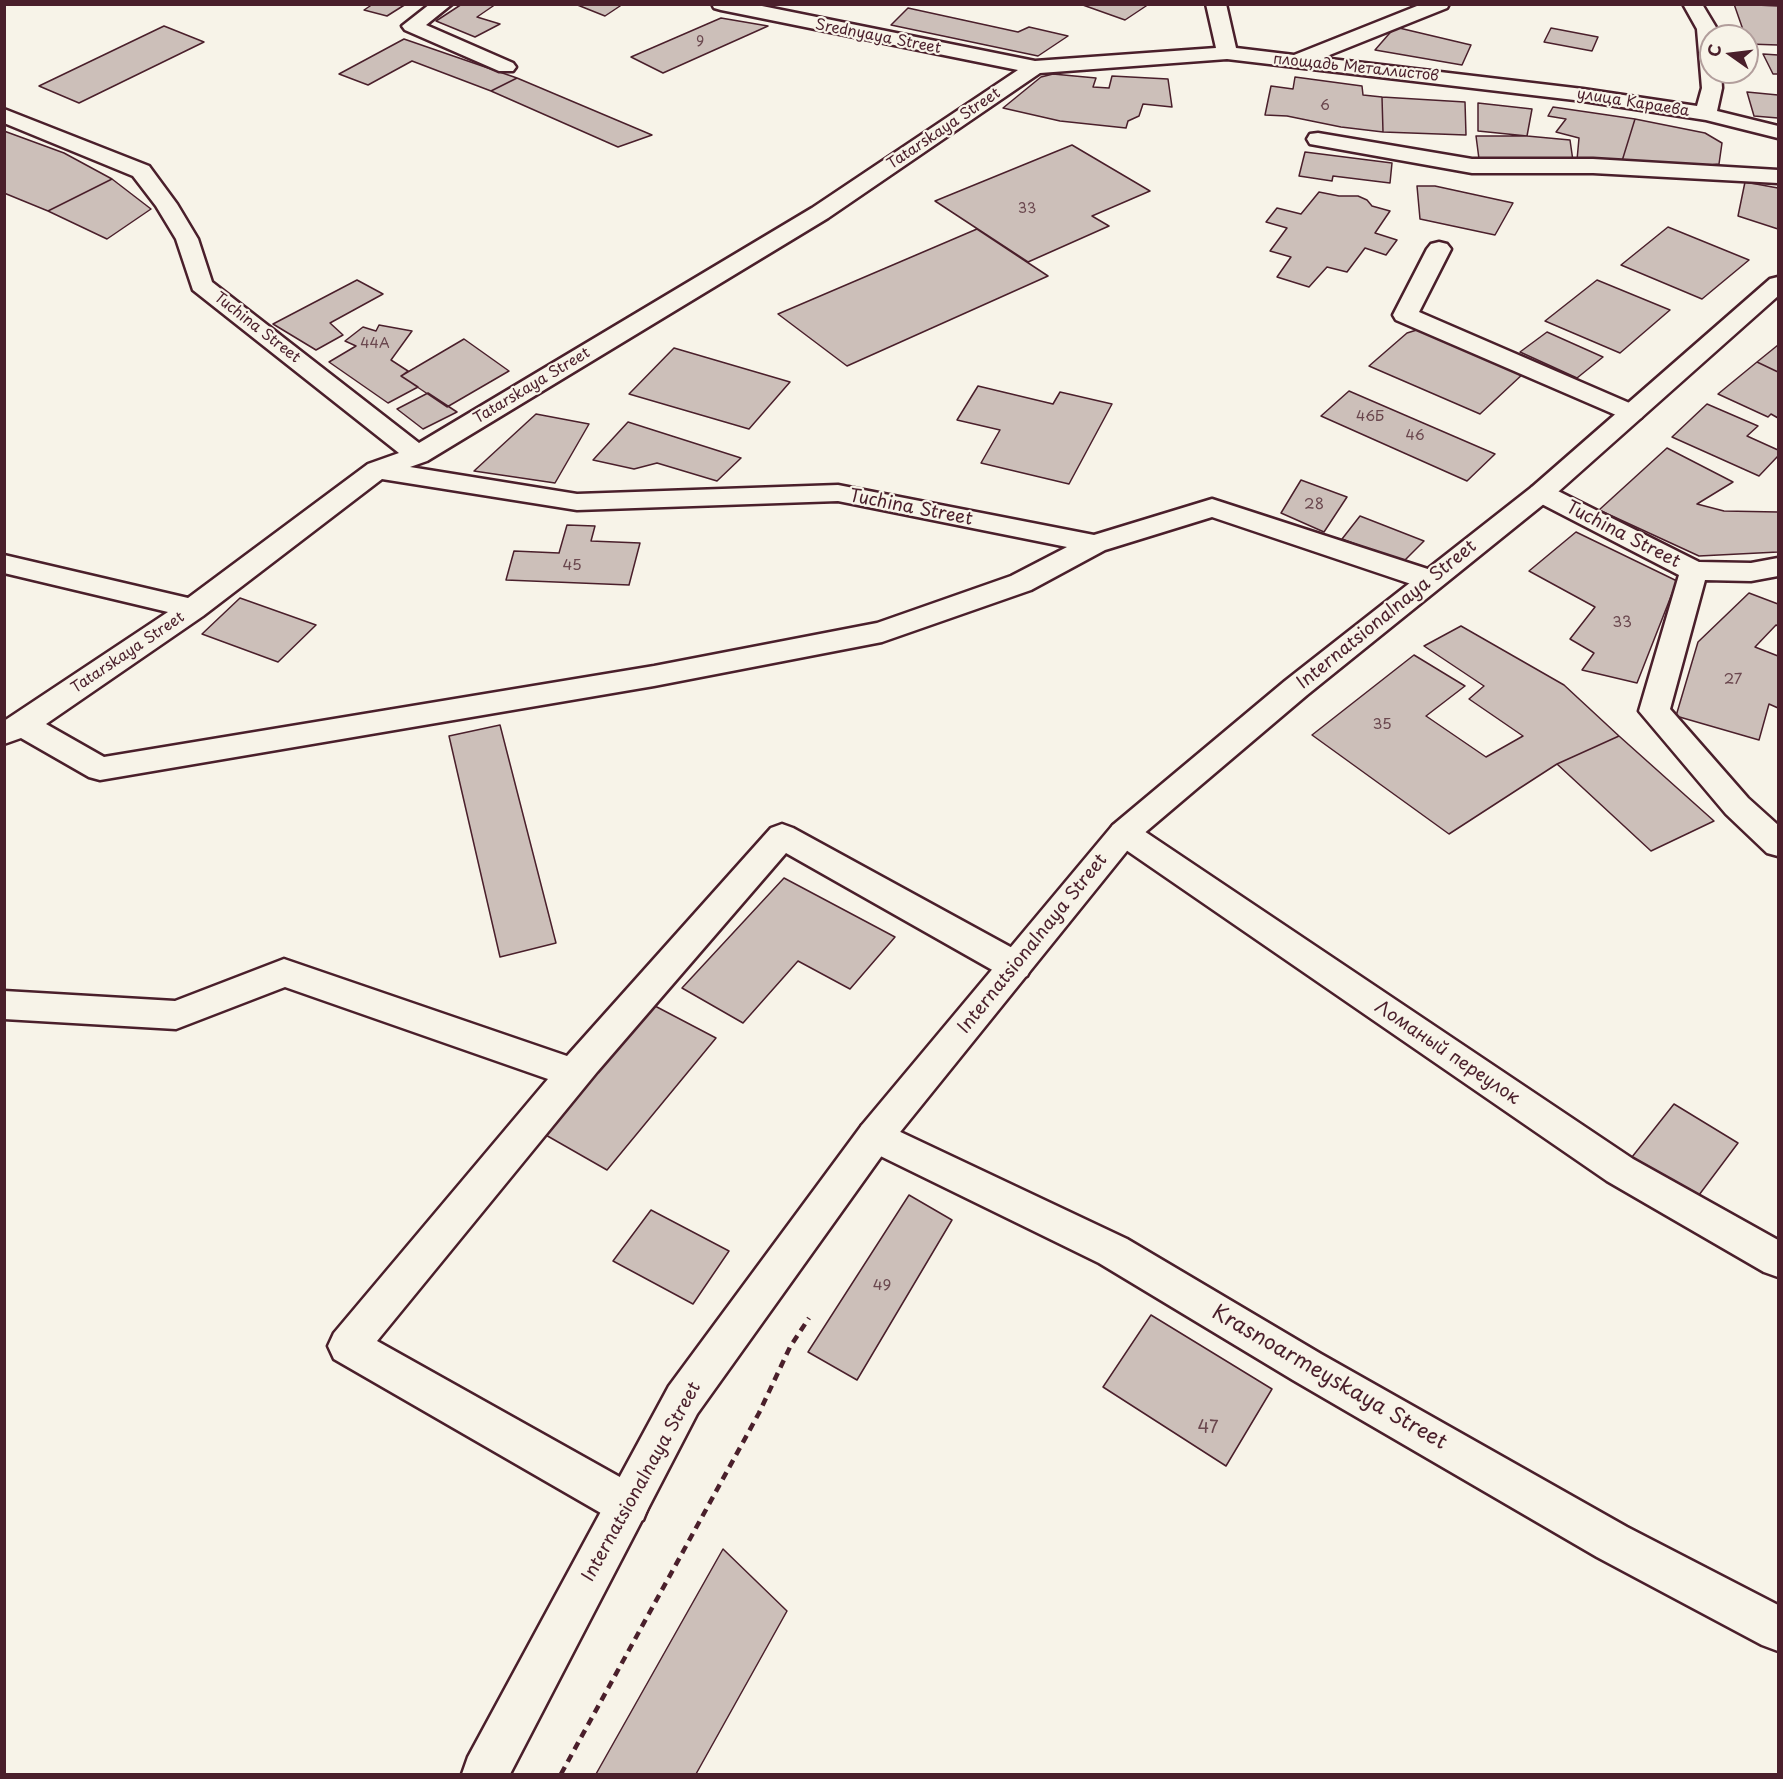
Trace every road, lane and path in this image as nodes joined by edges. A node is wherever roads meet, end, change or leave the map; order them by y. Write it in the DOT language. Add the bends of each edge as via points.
graph roads {
  1 [pos="443,4"];
  2 [pos="721,4"];
  3 [pos="1216,4"];
  4 [pos="1440,4"];
  5 [pos="1692,4"];
  6 [pos="1227,53"];
  7 [pos="1296,61"];
  8 [pos="506,66"];
  9 [pos="1035,67"];
  10 [pos="1486,82"];
  11 [pos="1706,114"];
  12 [pos="4,115"];
  13 [pos="1779,132"];
  14 [pos="1318,139"];
  15 [pos="1779,177"];
  16 [pos="1439,249"];
  17 [pos="1779,284"];
  18 [pos="1632,413"];
  19 [pos="418,455"];
  20 [pos="377,470"];
  21 [pos="1541,493"];
  22 [pos="1095,544"];
  23 [pos="4,564"];
  24 [pos="1779,567"];
  25 [pos="1694,571"];
  26 [pos="1751,572"];
  27 [pos="1430,580"];
  28 [pos="1779,584"];
  29 [pos="193,609"];
  30 [pos="14,729"];
  31 [pos="1124,833"];
  32 [pos="1779,844"];
  33 [pos="1015,966"];
  34 [pos="4,1005"];
  35 [pos="575,1074"];
  36 [pos="874,1136"];
  37 [pos="1779,1260"];
  38 [pos="815,1309"];
  39 [pos="628,1505"];
  40 [pos="1779,1629"];
  41 [pos="485,1774"];
  42 [pos="561,1774"];
  1 -- 8 [label="street" via="412,26"];
  2 -- 9 [label="street, Srednyaya Street"];
  3 -- 6 [label="street"];
  4 -- 7 [label="street"];
  5 -- 11 [label="street" via="1707,29 1712,88"];
  6 -- 7 [label="street, площадь Металлистов"];
  6 -- 9 [label="street, площадь Металлистов"];
  7 -- 10 [label="street, площадь Металлистов"];
  9 -- 19 [label="street, Tatarskaya Street" via="820,213"];
  10 -- 11 [label="street, улица Караева"];
  11 -- 13 [label="street, улица Караева"];
  12 -- 19 [label="street, Tuchina Street" via="141,171 187,239 201,285"];
  14 -- 15 [label="street" via="1472,166 1593,166"];
  16 -- 18 [label="street" via="1405,315"];
  17 -- 18 [label="street, Internatsionalnaya Street"];
  18 -- 21 [label="street, Internatsionalnaya Street"];
  19 -- 20 [label="street, Tatarskaya Street"];
  20 -- 22 [label="street, Tuchina Street" via="577,502 838,493"];
  20 -- 29 [label="street, Tatarskaya Street"];
  21 -- 25 [label="street, Tuchina Street"];
  21 -- 27 [label="street, Internatsionalnaya Street"];
  22 -- 27 [label="street, Tuchina Street" via="1212,508"];
  22 -- 30 [label="street" via="1021,583 882,632 654,676 100,768"];
  23 -- 29 [label="street"];
  24 -- 26 [label="street, Tuchina Street"];
  25 -- 26 [label="street, Tuchina Street"];
  25 -- 32 [label="street" via="1654,711 1737,806"];
  26 -- 28 [label="street"];
  27 -- 31 [label="street, Internatsionalnaya Street"];
  29 -- 30 [label="street, Tatarskaya Street"];
  31 -- 33 [label="street, Internatsionalnaya Street"];
  31 -- 37 [label="street, Ломаный переулок" via="1620,1170"];
  33 -- 35 [label="street" via="782,836"];
  33 -- 36 [label="street, Internatsionalnaya Street"];
  34 -- 35 [label="street" via="176,1015 284,973"];
  35 -- 39 [label="street" via="348,1346"];
  36 -- 39 [label="street, Internatsionalnaya Street" via="683,1400"];
  36 -- 40 [label="street, Krasnoarmeyskaya Street" via="1113,1251 1612,1542"];
  38 -- 42 [label="path" via="790,1347 759,1413"];
  39 -- 41 [label="street, Internatsionalnaya Street"];
}
